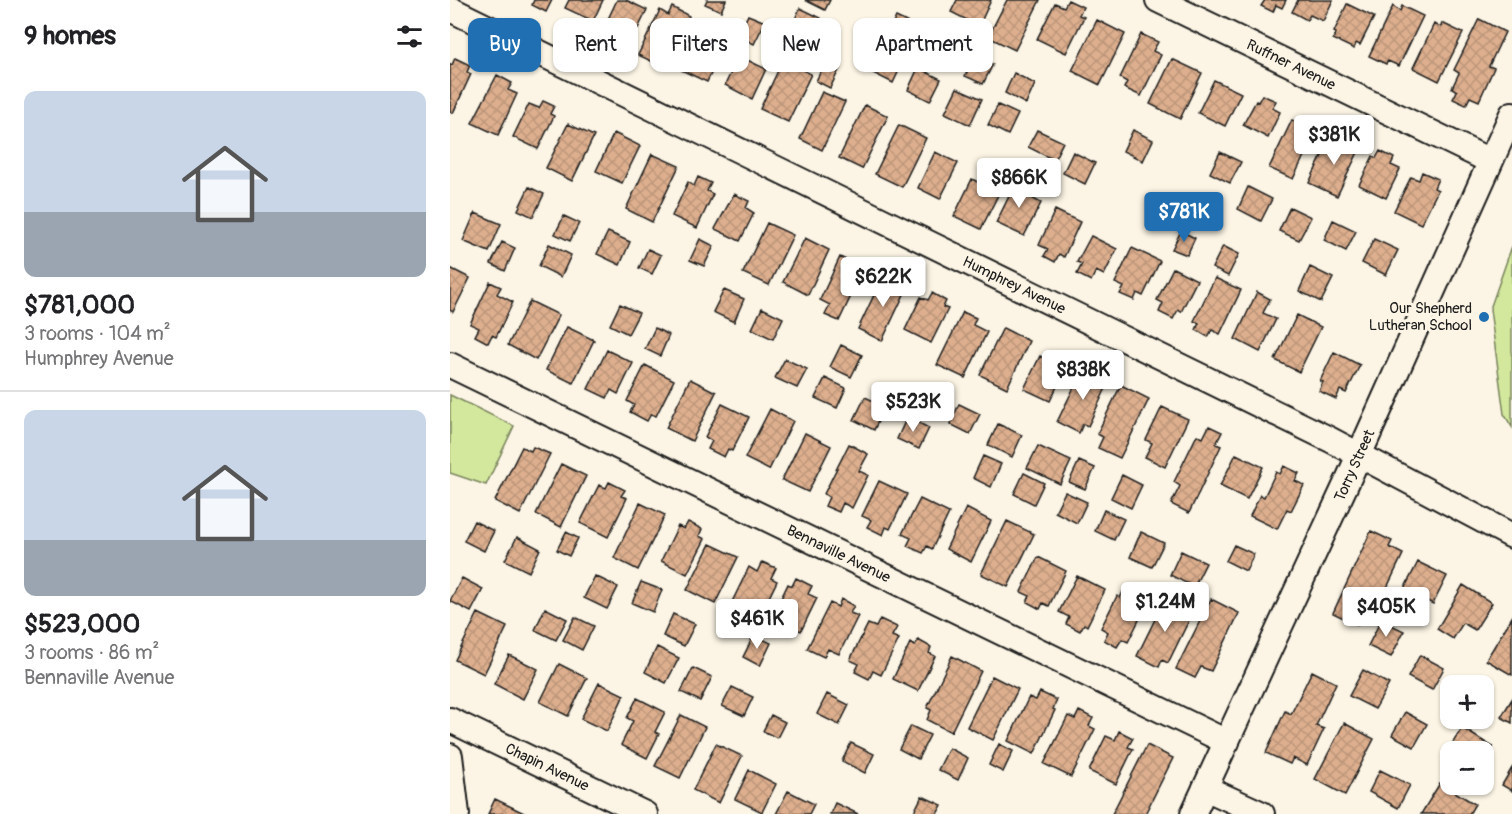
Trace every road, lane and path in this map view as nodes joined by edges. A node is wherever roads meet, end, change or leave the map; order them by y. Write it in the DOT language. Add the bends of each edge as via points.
graph roads {
  1 [pos="1158,0"];
  2 [pos="450,9"];
  3 [pos="1512,114"];
  4 [pos="1490,161"];
  5 [pos="450,365"];
  6 [pos="1358,455"];
  7 [pos="1512,536"];
  8 [pos="450,720"];
  9 [pos="1227,742"];
  10 [pos="450,756"];
  11 [pos="1205,788"];
  12 [pos="457,814"];
  13 [pos="645,814"];
  14 [pos="1193,814"];
  15 [pos="1262,814"];
  1 -- 4 [label="street, Ruffner Avenue"];
  2 -- 6 [label="street, Humphrey Avenue"];
  3 -- 4 [label="street, Torry Street"];
  4 -- 6 [label="street, Torry Street"];
  5 -- 9 [label="street, Bennaville Avenue"];
  6 -- 7 [label="street, Humphrey Avenue"];
  6 -- 9 [label="street, Torry Street"];
  8 -- 13 [label="street, Chapin Avenue"];
  9 -- 11 [label="street, Torry Street"];
  10 -- 12 [label="street"];
  11 -- 14 [label="street, Torry Street"];
  11 -- 15 [label="street"];
}
